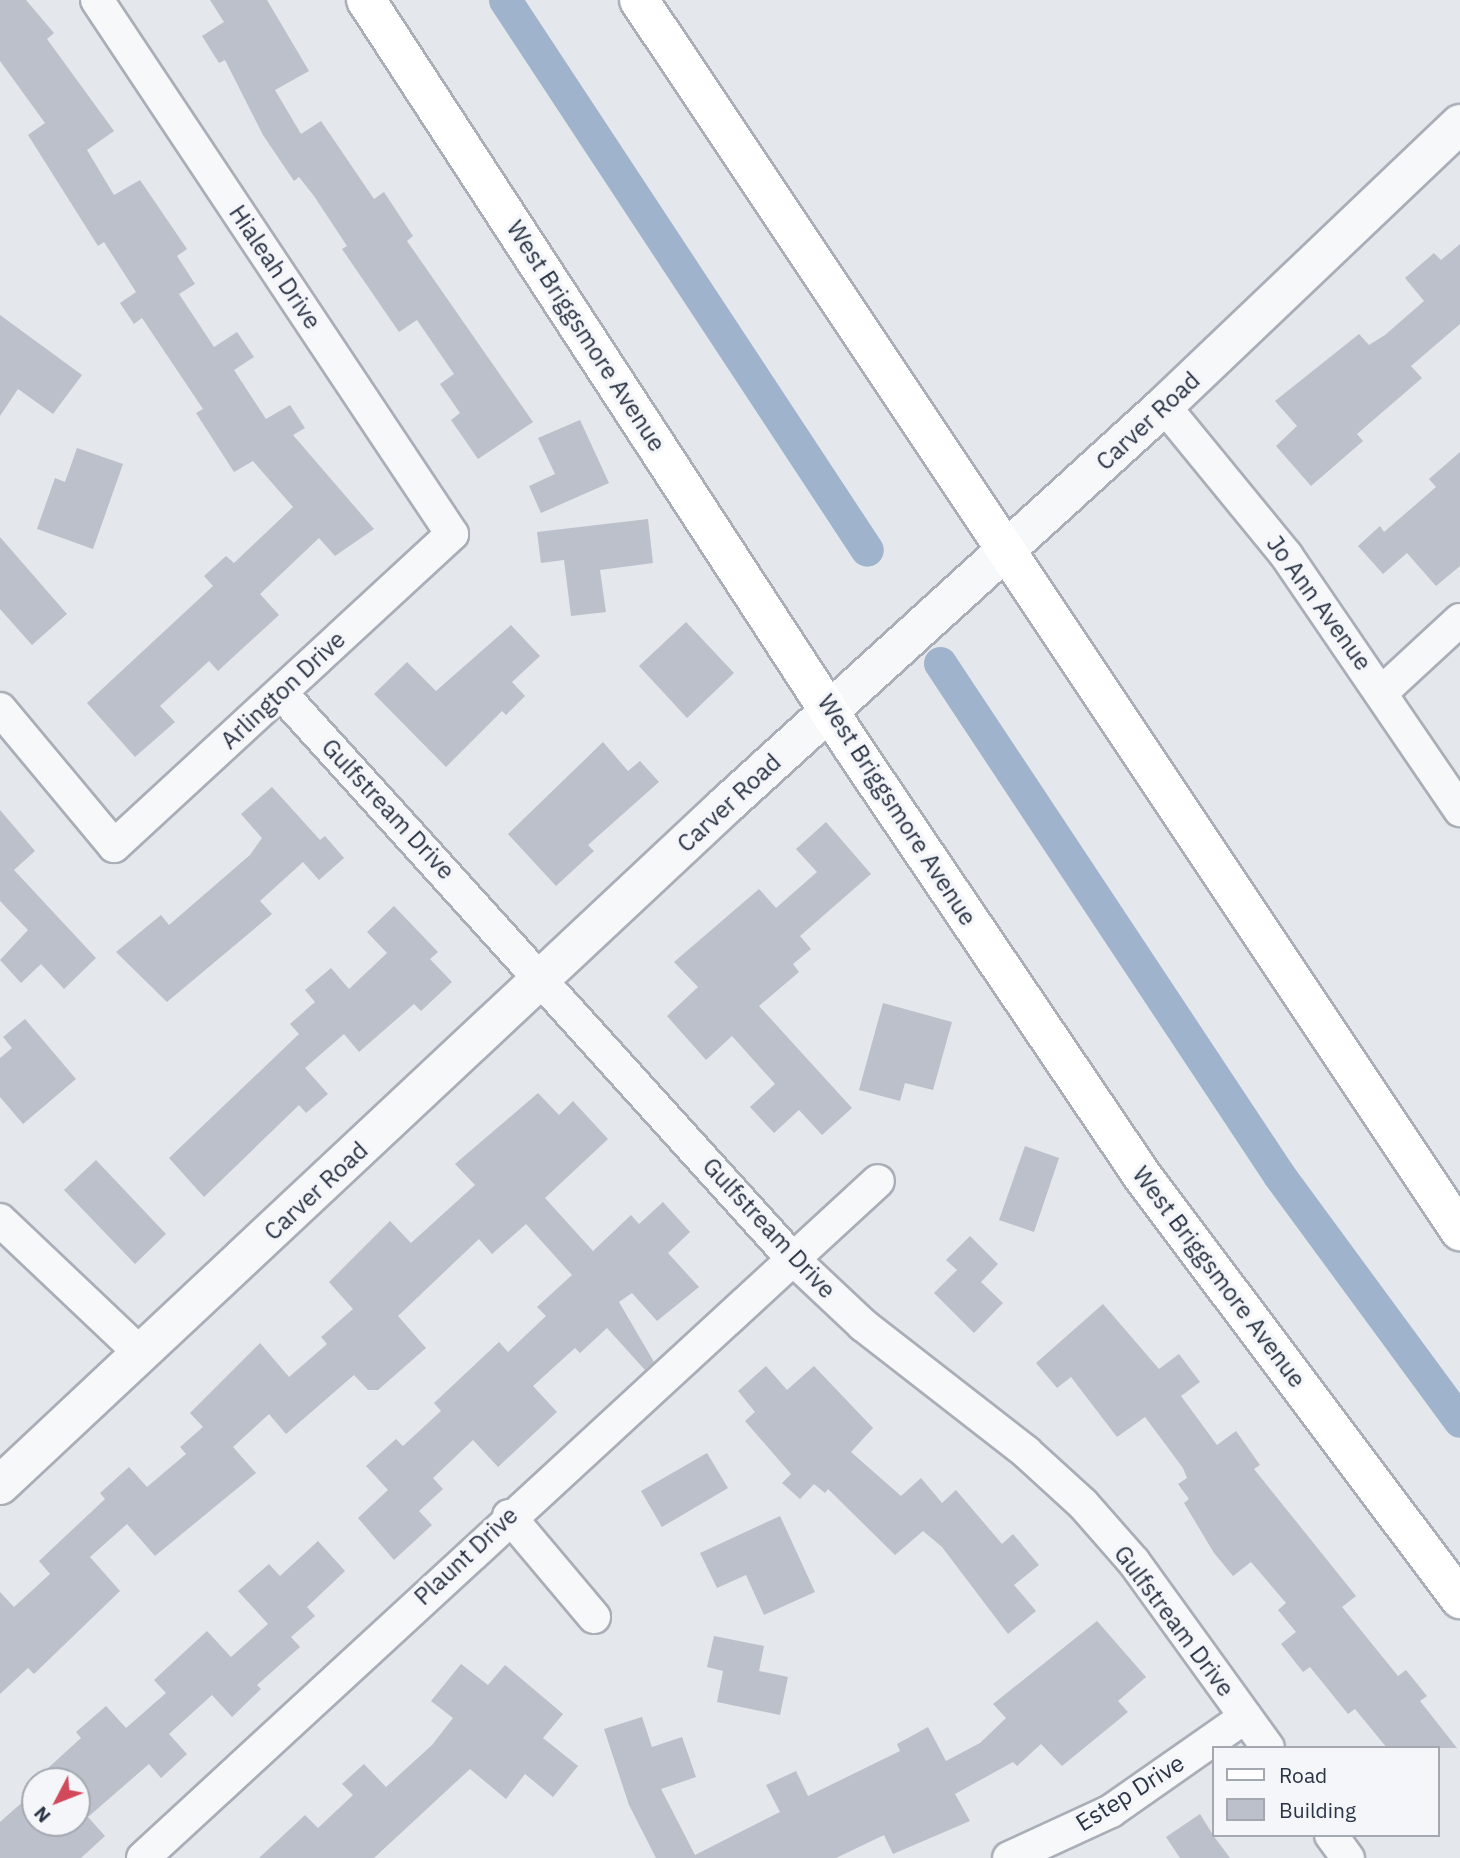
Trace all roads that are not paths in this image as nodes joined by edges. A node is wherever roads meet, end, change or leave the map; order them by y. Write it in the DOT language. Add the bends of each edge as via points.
graph roads {
  1 [pos="97,0"];
  2 [pos="366,0"];
  3 [pos="639,0"];
  4 [pos="1460,124"];
  5 [pos="1164,406"];
  6 [pos="452,534"];
  7 [pos="1007,552"];
  8 [pos="1460,620"];
  9 [pos="1382,692"];
  10 [pos="281,693"];
  11 [pos="0,709"];
  12 [pos="831,711"];
  13 [pos="1460,810"];
  14 [pos="544,978"];
  15 [pos="878,1181"];
  16 [pos="0,1220"];
  17 [pos="1460,1231"];
  18 [pos="792,1258"];
  19 [pos="141,1354"];
  20 [pos="0,1485"];
  21 [pos="509,1516"];
  22 [pos="1460,1599"];
  23 [pos="594,1617"];
  24 [pos="1245,1717"];
  25 [pos="1267,1746"];
  26 [pos="1332,1837"];
  27 [pos="143,1858"];
  28 [pos="1009,1858"];
  29 [pos="1348,1858"];
  1 -- 6 [label="street, Hialeah Drive"];
  2 -- 12 [label="main road, West Briggsmore Avenue"];
  3 -- 7 [label="main road"];
  4 -- 5 [label="street, Carver Road"];
  5 -- 7 [label="street, Carver Road"];
  5 -- 9 [label="street, Jo Ann Avenue" via="1286,555"];
  6 -- 10 [label="street, Arlington Drive"];
  7 -- 12 [label="street, Carver Road"];
  7 -- 17 [label="main road"];
  8 -- 9 [label="street"];
  9 -- 13 [label="street, Jo Ann Avenue"];
  10 -- 11 [label="street, Arlington Drive" via="114,846"];
  10 -- 14 [label="street, Gulfstream Drive"];
  12 -- 14 [label="street, Carver Road"];
  12 -- 22 [label="main road, West Briggsmore Avenue" via="1143,1177"];
  14 -- 18 [label="street, Gulfstream Drive"];
  14 -- 19 [label="street, Carver Road"];
  15 -- 18 [label="street, Plaunt Drive"];
  16 -- 19 [label="street"];
  18 -- 21 [label="street, Plaunt Drive"];
  18 -- 24 [label="street, Gulfstream Drive" via="863,1325 1026,1452 1083,1504 1134,1562"];
  19 -- 20 [label="street, Carver Road"];
  21 -- 23 [label="street"];
  21 -- 27 [label="street, Plaunt Drive"];
  24 -- 25 [label="street, Gulfstream Drive"];
  24 -- 28 [label="street, Estep Drive" via="1111,1811"];
  26 -- 29 [label="street"];
}
